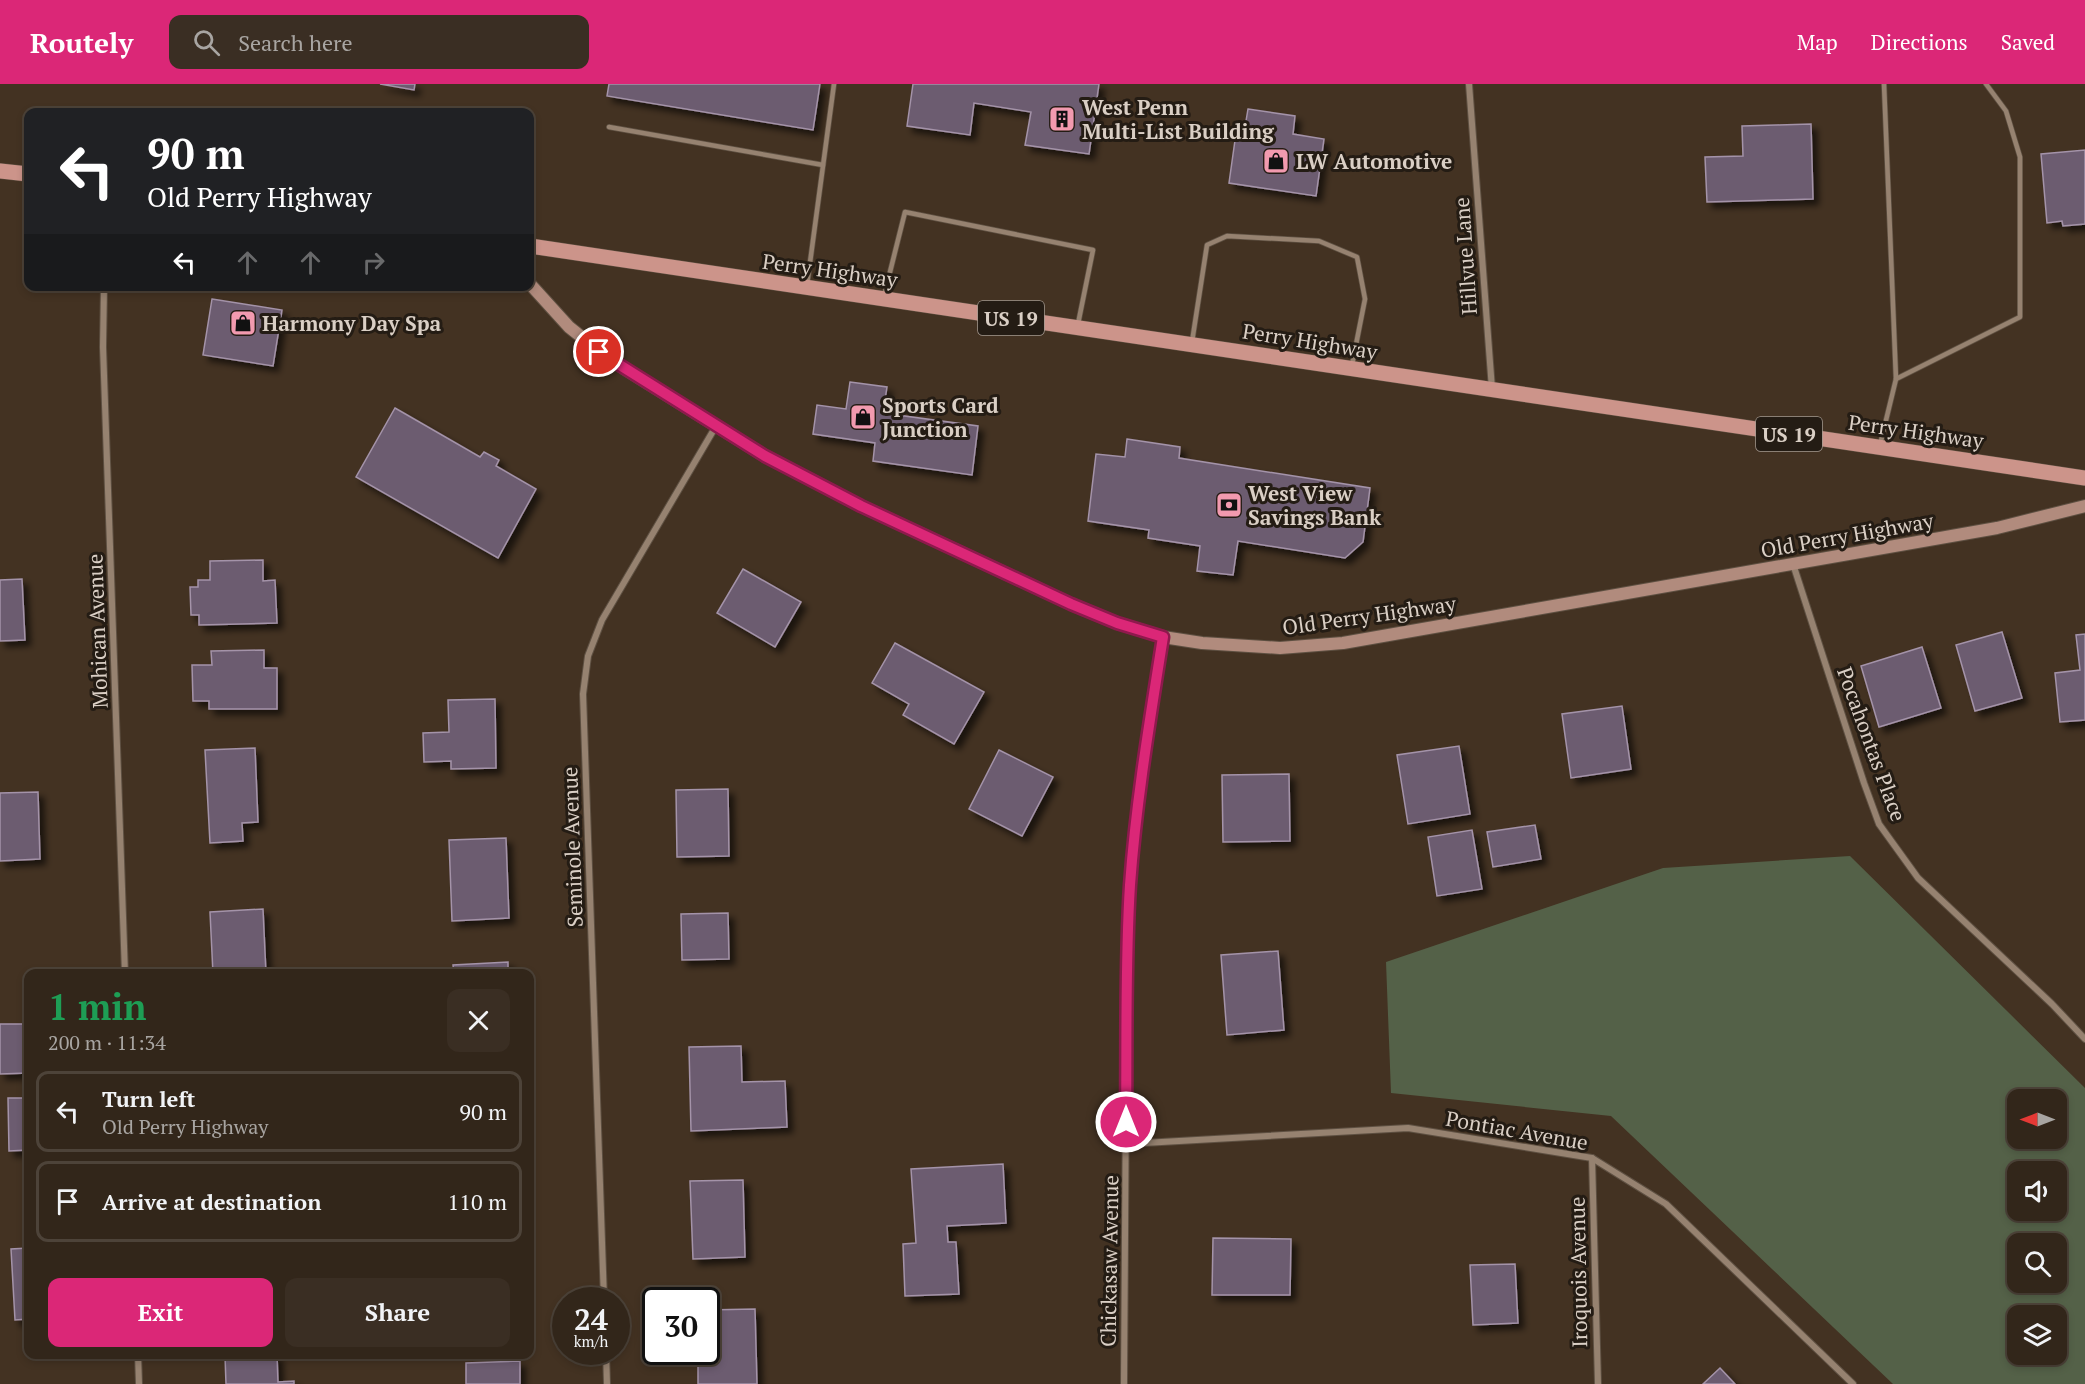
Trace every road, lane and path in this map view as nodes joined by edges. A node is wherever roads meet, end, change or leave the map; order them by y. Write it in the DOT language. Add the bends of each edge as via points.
graph roads {
  1 [pos="834,84"];
  2 [pos="1469,84"];
  3 [pos="1884,84"];
  4 [pos="1986,84"];
  5 [pos="609,127"];
  6 [pos="823,165"];
  7 [pos="0,171"];
  8 [pos="24,174"];
  9 [pos="534,247"];
  10 [pos="806,287"];
  11 [pos="534,288"];
  12 [pos="104,291"];
  13 [pos="883,298"];
  14 [pos="1078,328"];
  15 [pos="1191,345"];
  16 [pos="1351,369"];
  17 [pos="1896,379"];
  18 [pos="1492,390"];
  19 [pos="716,426"];
  20 [pos="1879,447"];
  21 [pos="2085,478"];
  22 [pos="2085,506"];
  23 [pos="1793,564"];
  24 [pos="1163,637"];
  25 [pos="125,969"];
  26 [pos="2085,1039"];
  27 [pos="1126,1144"];
  28 [pos="1592,1158"];
  29 [pos="604,1287"];
  30 [pos="138,1359"];
  31 [pos="606,1365"];
  32 [pos="140,1384"];
  33 [pos="607,1384"];
  34 [pos="1124,1384"];
  35 [pos="1598,1384"];
  36 [pos="1853,1384"];
  1 -- 6 [label="lane"];
  2 -- 18 [label="street, Hillvue Lane"];
  3 -- 17 [label="lane"];
  4 -- 17 [label="lane" via="2006,111 2020,157 2020,317"];
  5 -- 6 [label="lane"];
  6 -- 10 [label="lane"];
  7 -- 8 [label="main road"];
  9 -- 10 [label="main road, Perry Highway / US 19"];
  10 -- 13 [label="main road, Perry Highway / US 19"];
  11 -- 19 [label="street, Old Perry Highway" via="588,344"];
  12 -- 25 [label="street, Mohican Avenue"];
  13 -- 14 [label="main road, Perry Highway / US 19"];
  13 -- 14 [label="lane" via="905,212 1093,250"];
  14 -- 15 [label="main road, Perry Highway / US 19"];
  15 -- 16 [label="main road, Perry Highway / US 19"];
  15 -- 16 [label="lane" via="1206,245 1227,236 1319,241 1357,257 1365,298"];
  16 -- 18 [label="main road, Perry Highway / US 19"];
  17 -- 20 [label="lane"];
  18 -- 20 [label="main road, Perry Highway / US 19"];
  19 -- 24 [label="street, Old Perry Highway" via="872,511 1071,604"];
  19 -- 29 [label="street, Seminole Avenue" via="602,620 585,675"];
  20 -- 21 [label="main road, Perry Highway / US 19"];
  22 -- 23 [label="street, Old Perry Highway" via="1997,528"];
  23 -- 24 [label="street, Old Perry Highway" via="1322,645 1243,647"];
  23 -- 26 [label="street, Pocahontas Place" via="1879,824 1918,878"];
  24 -- 27 [label="street, Chickasaw Avenue" via="1142,767 1130,884"];
  27 -- 28 [label="street, Pontiac Avenue" via="1408,1128"];
  27 -- 34 [label="street, Chickasaw Avenue"];
  28 -- 35 [label="street, Iroquois Avenue"];
  28 -- 36 [label="street, Pontiac Avenue" via="1666,1204"];
  30 -- 32 [label="street"];
  31 -- 33 [label="street"];
}
